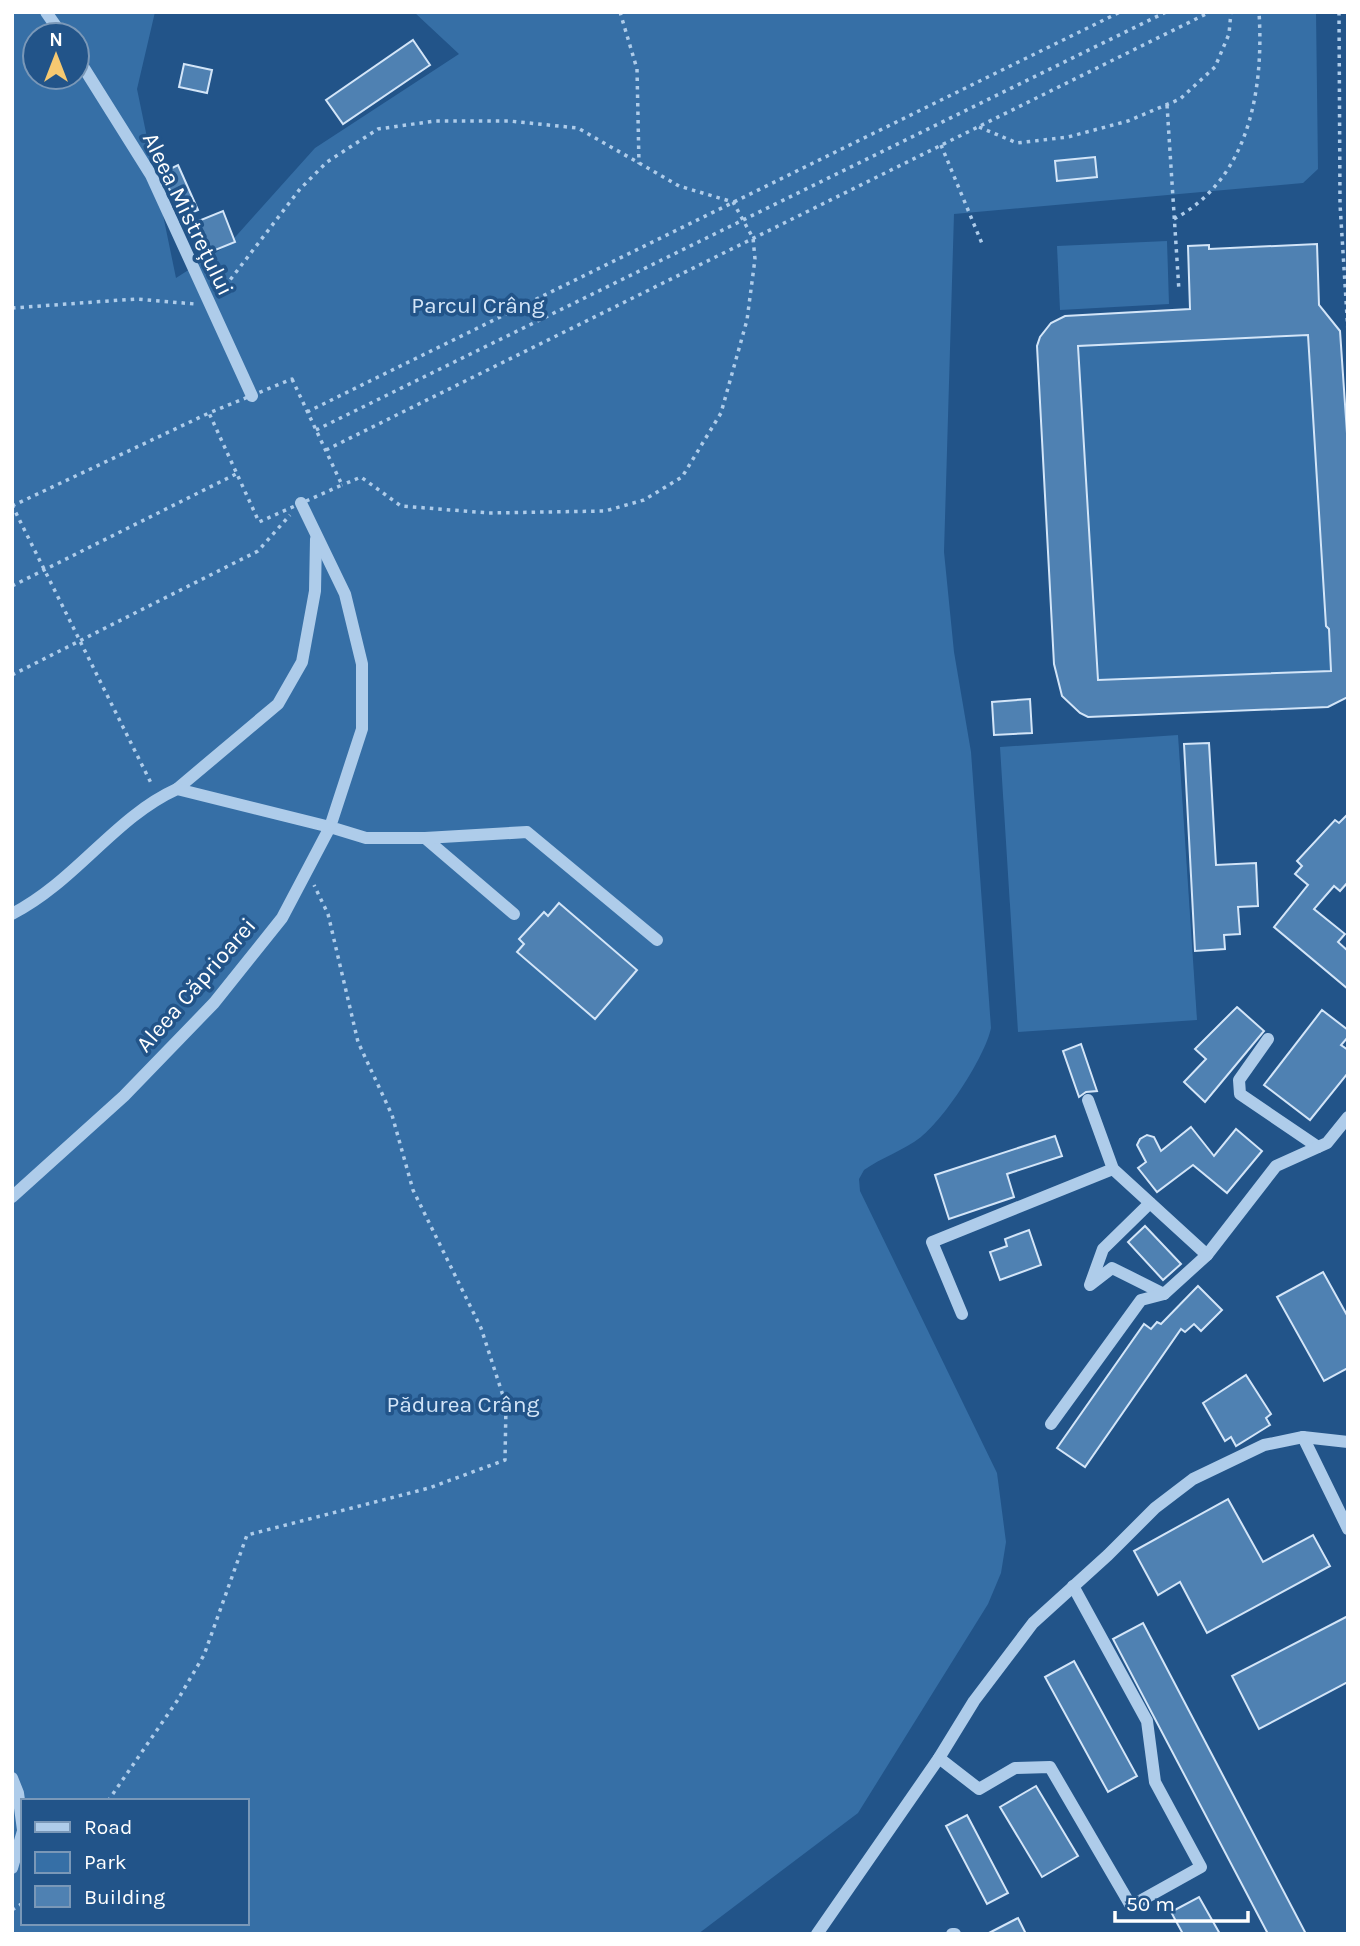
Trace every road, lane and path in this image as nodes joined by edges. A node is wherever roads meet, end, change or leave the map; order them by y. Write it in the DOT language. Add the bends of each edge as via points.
graph roads {
  1 [pos="620,12"];
  2 [pos="1119,12"];
  3 [pos="1166,12"];
  4 [pos="1210,12"];
  5 [pos="1231,12"];
  6 [pos="1259,12"];
  7 [pos="1339,12"];
  8 [pos="91,79"];
  9 [pos="1167,105"];
  10 [pos="979,127"];
  11 [pos="941,145"];
  12 [pos="639,164"];
  13 [pos="733,202"];
  14 [pos="1174,219"];
  15 [pos="743,220"];
  16 [pos="753,239"];
  17 [pos="983,246"];
  18 [pos="1179,291"];
  19 [pos="211,306"];
  20 [pos="12,308"];
  21 [pos="1348,332"];
  22 [pos="252,396"];
  23 [pos="307,412"];
  24 [pos="209,413"];
  25 [pos="316,430"];
  26 [pos="326,450"];
  27 [pos="236,474"];
  28 [pos="342,485"];
  29 [pos="301,503"];
  30 [pos="12,506"];
  31 [pos="316,535"];
  32 [pos="44,570"];
  33 [pos="12,586"];
  34 [pos="79,642"];
  35 [pos="12,675"];
  36 [pos="177,789"];
  37 [pos="158,797"];
  38 [pos="330,827"];
  39 [pos="425,838"];
  40 [pos="307,871"];
  41 [pos="12,914"];
  42 [pos="514,914"];
  43 [pos="657,940"];
  44 [pos="1268,1039"];
  45 [pos="1088,1100"];
  46 [pos="1348,1117"];
  47 [pos="1318,1147"];
  48 [pos="1113,1169"];
  49 [pos="12,1197"];
  50 [pos="1150,1203"];
  51 [pos="1103,1249"];
  52 [pos="1207,1255"];
  53 [pos="1112,1268"];
  54 [pos="1143,1281"];
  55 [pos="1164,1294"];
  56 [pos="1141,1300"];
  57 [pos="962,1314"];
  58 [pos="1051,1424"];
  59 [pos="1303,1437"];
  60 [pos="1348,1441"];
  61 [pos="1348,1529"];
  62 [pos="1073,1586"];
  63 [pos="939,1758"];
  64 [pos="12,1779"];
  65 [pos="109,1799"];
  66 [pos="21,1816"];
  67 [pos="21,1838"];
  68 [pos="12,1868"];
  69 [pos="824,1922"];
  70 [pos="817,1934"];
  71 [pos="831,1934"];
  1 -- 12 [label="path" via="637,69"];
  2 -- 13 [label="path"];
  3 -- 15 [label="path"];
  4 -- 10 [label="path"];
  5 -- 9 [label="path" via="1229,34 1215,67"];
  6 -- 14 [label="path" via="1257,82 1245,138 1225,177 1192,209"];
  7 -- 21 [label="path" via="1340,204"];
  8 -- 19 [label="lane, Aleea Mistrețului" via="151,175"];
  9 -- 10 [label="path" via="1068,137 1017,143"];
  9 -- 14 [label="path"];
  10 -- 11 [label="path"];
  11 -- 16 [label="path"];
  11 -- 17 [label="path"];
  12 -- 13 [label="path" via="679,186"];
  12 -- 19 [label="path" via="578,128 509,121 435,121 378,129 327,162 300,189"];
  13 -- 15 [label="path"];
  13 -- 23 [label="path"];
  14 -- 18 [label="path"];
  15 -- 16 [label="path"];
  15 -- 25 [label="path"];
  16 -- 26 [label="path"];
  16 -- 28 [label="path" via="747,320 721,413 682,477 644,500 605,511 501,513 401,506 361,477"];
  19 -- 20 [label="path" via="136,299"];
  19 -- 22 [label="lane, Aleea Mistrețului"];
  22 -- 23 [label="path" via="292,379"];
  22 -- 24 [label="path"];
  23 -- 25 [label="path"];
  24 -- 27 [label="path"];
  24 -- 30 [label="path"];
  25 -- 26 [label="path"];
  26 -- 28 [label="path"];
  27 -- 29 [label="path" via="259,522"];
  27 -- 32 [label="path"];
  28 -- 29 [label="path"];
  29 -- 31 [label="lane, Aleea Căprioarei"];
  29 -- 34 [label="path" via="258,551"];
  30 -- 32 [label="path"];
  31 -- 36 [label="lane" via="315,592 302,662 278,704"];
  31 -- 38 [label="lane, Aleea Căprioarei" via="345,594 362,664 362,729"];
  32 -- 33 [label="path"];
  32 -- 34 [label="path"];
  34 -- 35 [label="path"];
  34 -- 37 [label="path"];
  36 -- 37 [label="lane"];
  36 -- 38 [label="lane"];
  37 -- 41 [label="lane" via="58,887"];
  38 -- 39 [label="lane" via="366,838"];
  38 -- 40 [label="lane, Aleea Căprioarei"];
  39 -- 42 [label="lane"];
  39 -- 43 [label="lane" via="527,832"];
  40 -- 49 [label="lane, Aleea Căprioarei" via="282,918 214,1003 124,1096"];
  40 -- 65 [label="path" via="328,914 358,1042 392,1115 413,1190 481,1328 506,1405 505,1460 429,1488 247,1535 204,1655"];
  44 -- 47 [label="lane" via="1239,1080 1240,1094"];
  45 -- 48 [label="lane"];
  46 -- 47 [label="lane" via="1327,1143"];
  47 -- 52 [label="lane" via="1276,1166"];
  48 -- 50 [label="lane"];
  48 -- 57 [label="lane" via="932,1242"];
  50 -- 51 [label="lane"];
  50 -- 52 [label="lane"];
  51 -- 53 [label="lane"];
  51 -- 53 [label="lane" via="1090,1285"];
  52 -- 55 [label="lane"];
  53 -- 54 [label="lane"];
  54 -- 55 [label="lane"];
  54 -- 56 [label="lane"];
  55 -- 56 [label="lane"];
  56 -- 58 [label="lane"];
  59 -- 60 [label="lane"];
  59 -- 61 [label="lane"];
  59 -- 62 [label="lane" via="1264,1445 1193,1479 1155,1508"];
  62 -- 63 [label="lane" via="1033,1623 974,1701"];
  62 -- 63 [label="lane" via="1147,1721 1155,1782 1201,1867 1131,1906 1050,1767 1015,1768 979,1788"];
  63 -- 69 [label="lane"];
  64 -- 66 [label="lane"];
  67 -- 68 [label="lane"];
  69 -- 70 [label="lane"];
  69 -- 71 [label="lane"];
}
